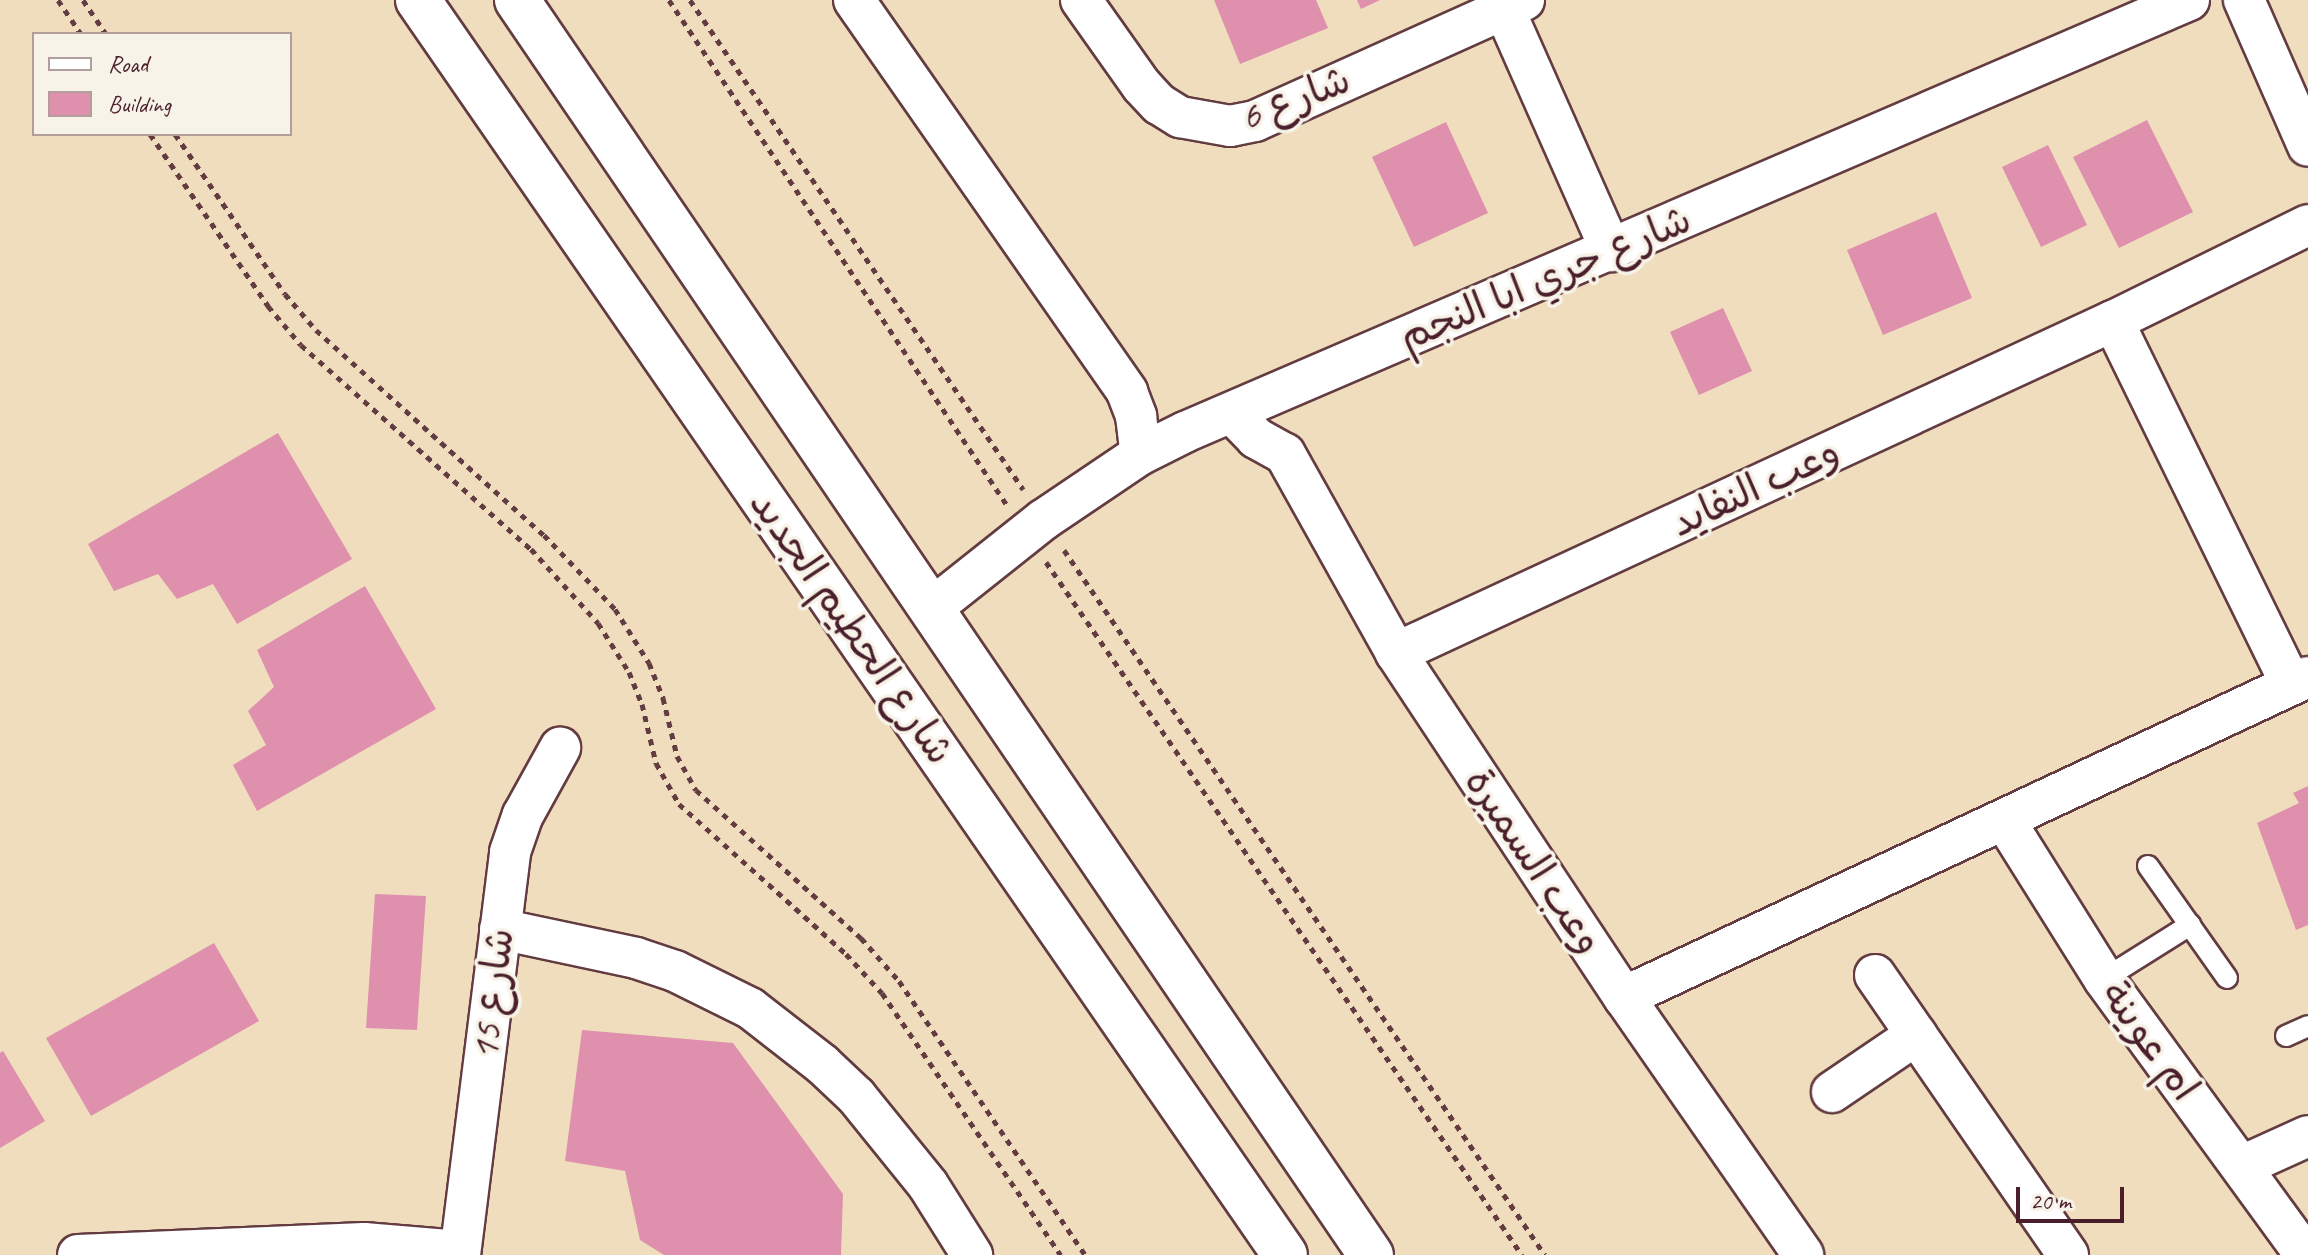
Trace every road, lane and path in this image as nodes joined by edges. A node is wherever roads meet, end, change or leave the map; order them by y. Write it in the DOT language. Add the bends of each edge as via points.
graph roads {
  1 [pos="58,0"];
  2 [pos="83,0"];
  3 [pos="418,0"];
  4 [pos="517,0"];
  5 [pos="669,0"];
  6 [pos="690,0"];
  7 [pos="854,0"];
  8 [pos="1081,0"];
  9 [pos="2189,0"];
  10 [pos="2244,0"];
  11 [pos="1514,4"];
  12 [pos="80,32"];
  13 [pos="105,32"];
  14 [pos="151,136"];
  15 [pos="176,136"];
  16 [pos="2308,146"];
  17 [pos="2308,225"];
  18 [pos="1611,251"];
  19 [pos="2113,321"];
  20 [pos="1282,391"];
  21 [pos="1232,413"];
  22 [pos="1141,454"];
  23 [pos="1285,454"];
  24 [pos="1000,455"];
  25 [pos="982,468"];
  26 [pos="1034,526"];
  27 [pos="931,609"];
  28 [pos="1396,653"];
  29 [pos="2300,681"];
  30 [pos="560,748"];
  31 [pos="2005,821"];
  32 [pos="2148,866"];
  33 [pos="2190,925"];
  34 [pos="500,929"];
  35 [pos="1875,975"];
  36 [pos="2227,978"];
  37 [pos="2104,979"];
  38 [pos="1624,997"];
  39 [pos="2308,1026"];
  40 [pos="1916,1035"];
  41 [pos="2286,1036"];
  42 [pos="1832,1092"];
  43 [pos="2308,1136"];
  44 [pos="2242,1166"];
  45 [pos="2053,1250"];
  46 [pos="460,1253"];
  47 [pos="78,1255"];
  48 [pos="972,1255"];
  49 [pos="1061,1255"];
  50 [pos="1085,1255"];
  51 [pos="1285,1255"];
  52 [pos="1371,1255"];
  53 [pos="1522,1255"];
  54 [pos="1545,1255"];
  55 [pos="1803,1255"];
  56 [pos="2305,1255"];
  1 -- 12 [label="path"];
  2 -- 13 [label="path"];
  3 -- 51 [label="main road, شارع الحطيم الجديد"];
  4 -- 27 [label="main road, شارع الحطيم الجديد"];
  5 -- 25 [label="path"];
  6 -- 24 [label="path"];
  7 -- 22 [label="street" via="1127,392"];
  8 -- 11 [label="street, شارع 6" via="1159,104 1180,117 1230,126 1255,121"];
  9 -- 18 [label="street, شارع جري ابا النجم"];
  10 -- 16 [label="street"];
  11 -- 18 [label="street, شارع 6"];
  14 -- 49 [label="path" via="268,306 301,345 531,549 598,623 629,672 656,763 679,804 846,954 882,993"];
  15 -- 50 [label="path" via="285,294 316,330 544,535 615,609 649,663 677,756 696,790 861,938 899,981"];
  17 -- 19 [label="street, وعب النفايد"];
  18 -- 20 [label="street, شارع جري ابا النجم"];
  19 -- 28 [label="street, وعب النفايد"];
  19 -- 29 [label="street"];
  20 -- 21 [label="street, شارع جري ابا النجم"];
  20 -- 23 [label="street" via="1288,422"];
  21 -- 22 [label="street, شارع جري ابا النجم"];
  21 -- 23 [label="street, وعب السميرة" via="1256,438"];
  22 -- 26 [label="street, شارع جري ابا النجم"];
  23 -- 28 [label="street, وعب السميرة"];
  26 -- 27 [label="street, شارع جري ابا النجم"];
  26 -- 53 [label="path"];
  26 -- 54 [label="path"];
  27 -- 52 [label="main road, شارع الحطيم الجديد"];
  28 -- 38 [label="street, وعب السميرة"];
  29 -- 31 [label="street"];
  30 -- 34 [label="street, شارع 15" via="523,815 503,890"];
  31 -- 37 [label="street, ام عوينة"];
  31 -- 38 [label="street"];
  32 -- 33 [label="lane"];
  33 -- 36 [label="lane"];
  33 -- 37 [label="lane"];
  34 -- 46 [label="street, شارع 15"];
  34 -- 48 [label="street" via="636,958 750,1008 856,1096 928,1185"];
  35 -- 40 [label="street"];
  37 -- 44 [label="street, ام عوينة"];
  38 -- 55 [label="street, وعب السميرة"];
  39 -- 41 [label="lane"];
  40 -- 42 [label="street"];
  40 -- 45 [label="street"];
  43 -- 44 [label="street"];
  44 -- 56 [label="street, ام عوينة"];
  46 -- 47 [label="street, شارع 15" via="364,1243"];
}
